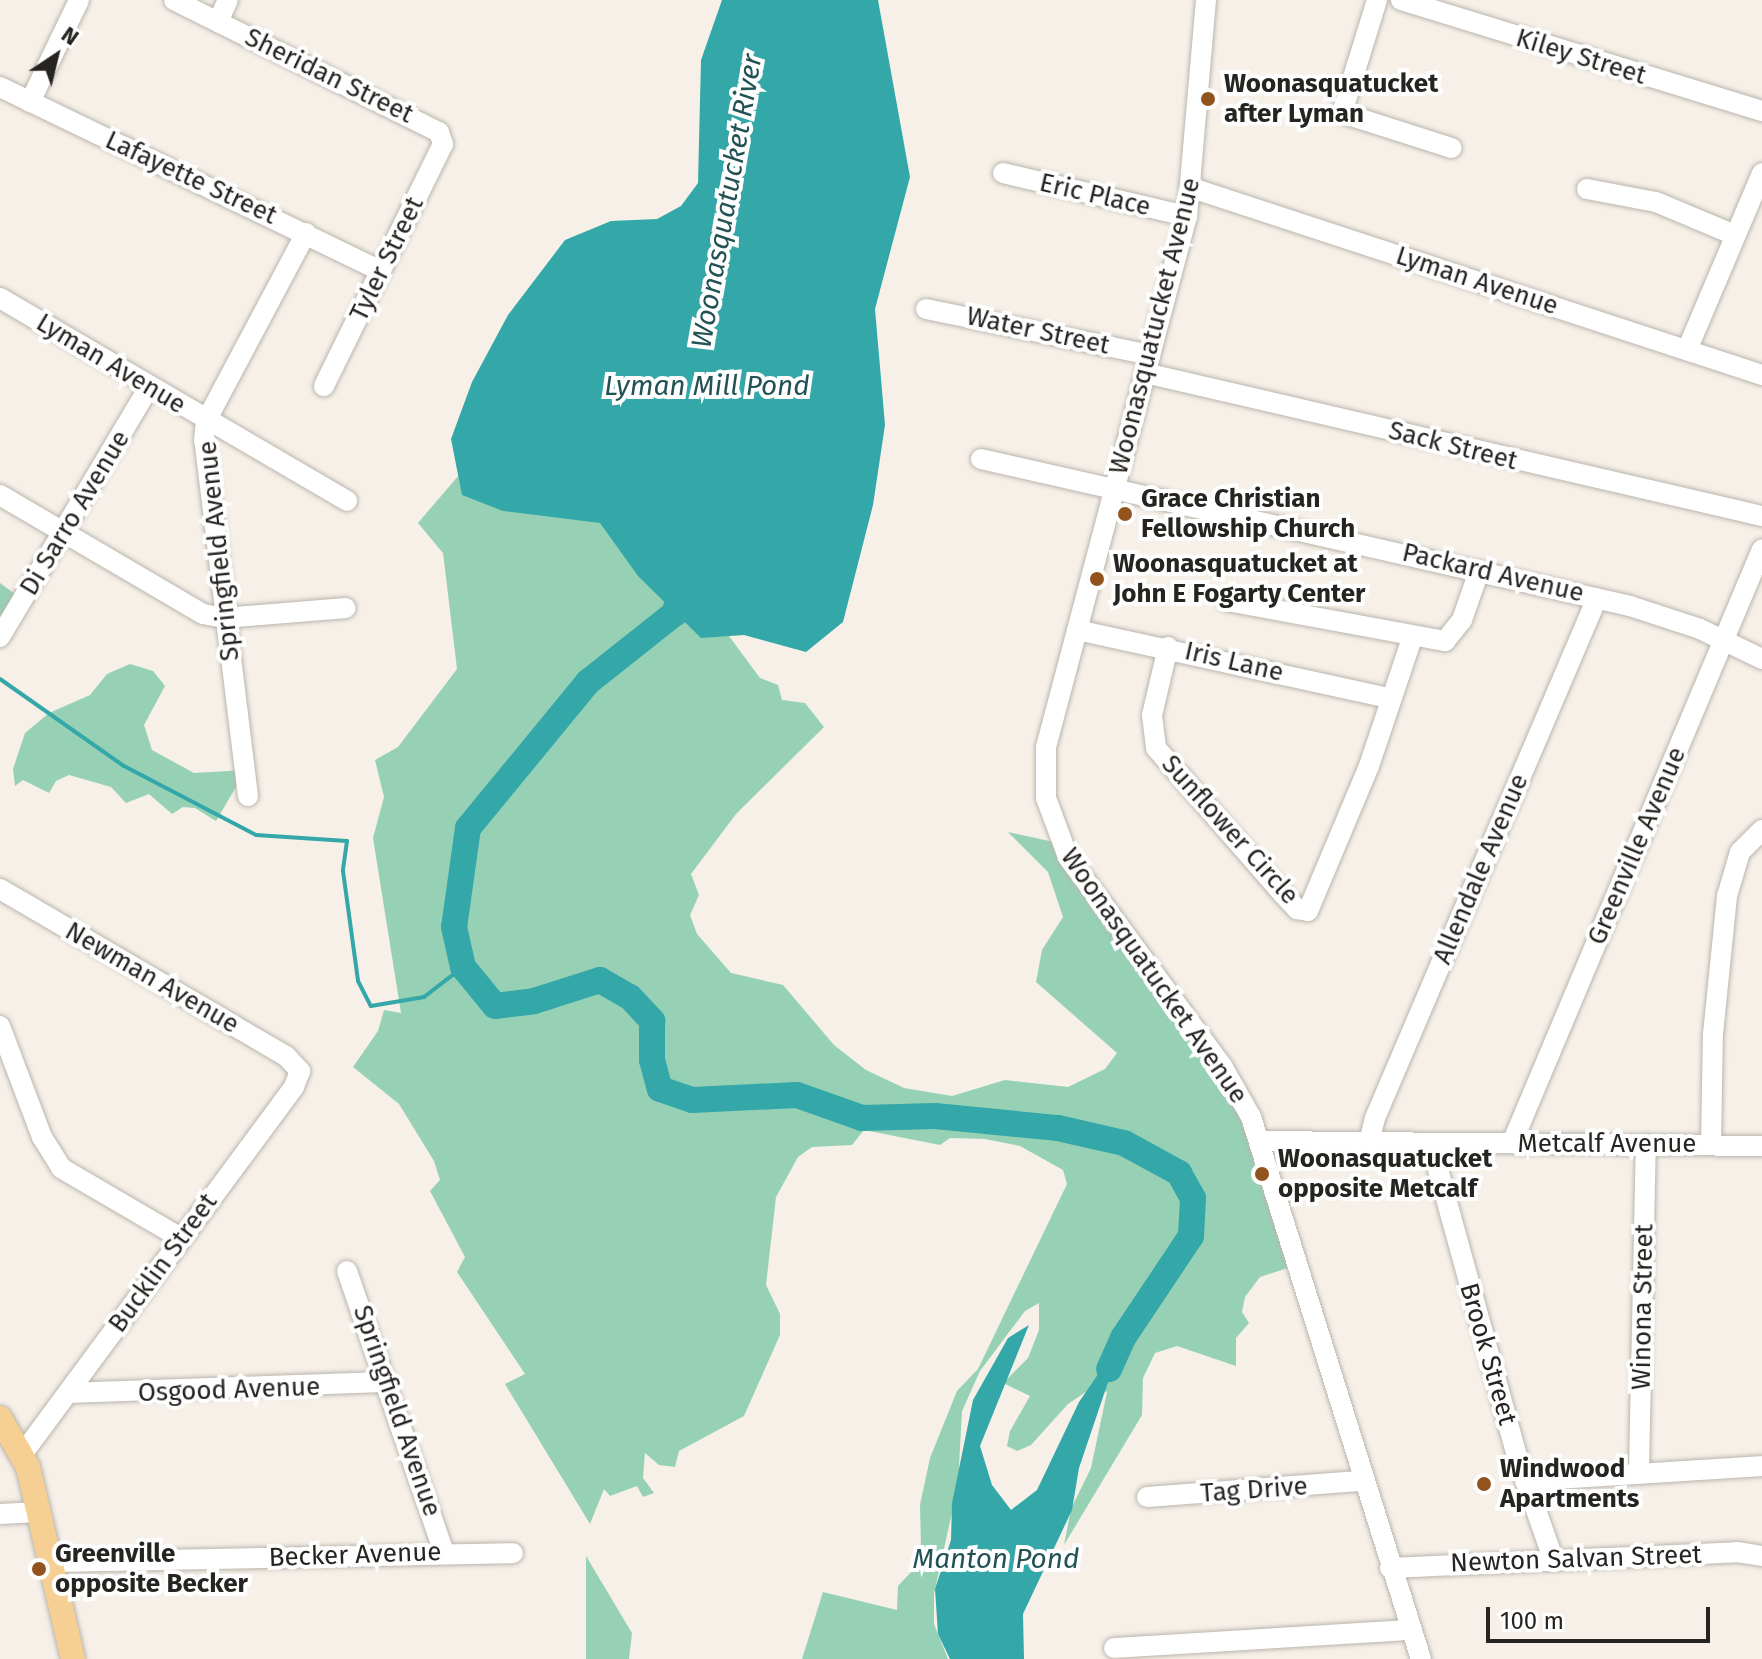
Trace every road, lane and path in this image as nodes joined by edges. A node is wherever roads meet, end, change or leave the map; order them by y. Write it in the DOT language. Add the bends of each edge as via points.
graph roads {
  1 [pos="79,0"];
  2 [pos="174,0"];
  3 [pos="228,0"];
  4 [pos="1206,0"];
  5 [pos="1377,0"];
  6 [pos="1401,0"];
  7 [pos="218,22"];
  8 [pos="0,87"];
  9 [pos="30,102"];
  10 [pos="1762,111"];
  11 [pos="439,132"];
  12 [pos="1452,148"];
  13 [pos="1003,173"];
  14 [pos="1762,173"];
  15 [pos="1192,188"];
  16 [pos="1587,189"];
  17 [pos="1187,216"];
  18 [pos="306,233"];
  19 [pos="1735,235"];
  20 [pos="381,271"];
  21 [pos="0,298"];
  22 [pos="926,309"];
  23 [pos="1687,350"];
  24 [pos="1148,364"];
  25 [pos="1762,375"];
  26 [pos="324,386"];
  27 [pos="149,387"];
  28 [pos="206,421"];
  29 [pos="981,459"];
  30 [pos="1114,490"];
  31 [pos="0,495"];
  32 [pos="347,501"];
  33 [pos="1762,516"];
  34 [pos="62,532"];
  35 [pos="1762,549"];
  36 [pos="1479,571"];
  37 [pos="1597,598"];
  38 [pos="1227,601"];
  39 [pos="346,608"];
  40 [pos="224,618"];
  41 [pos="1077,630"];
  42 [pos="0,637"];
  43 [pos="1412,638"];
  44 [pos="1723,642"];
  45 [pos="1168,647"];
  46 [pos="1762,659"];
  47 [pos="1390,698"];
  48 [pos="248,796"];
  49 [pos="1762,830"];
  50 [pos="0,889"];
  51 [pos="0,1026"];
  52 [pos="300,1071"];
  53 [pos="1261,1141"];
  54 [pos="1369,1142"];
  55 [pos="1512,1143"];
  56 [pos="1431,1144"];
  57 [pos="1646,1144"];
  58 [pos="1711,1144"];
  59 [pos="1762,1146"];
  60 [pos="179,1237"];
  61 [pos="347,1271"];
  62 [pos="388,1382"];
  63 [pos="69,1393"];
  64 [pos="0,1418"];
  65 [pos="22,1454"];
  66 [pos="1762,1466"];
  67 [pos="1639,1470"];
  68 [pos="1362,1481"];
  69 [pos="1525,1481"];
  70 [pos="1147,1497"];
  71 [pos="39,1512"];
  72 [pos="0,1514"];
  73 [pos="444,1552"];
  74 [pos="513,1553"];
  75 [pos="1762,1556"];
  76 [pos="1554,1561"];
  77 [pos="53,1562"];
  78 [pos="1390,1568"];
  79 [pos="1410,1630"];
  80 [pos="1114,1648"];
  81 [pos="73,1659"];
  82 [pos="1421,1659"];
  1 -- 9 [label="street"];
  2 -- 7 [label="street, Sheridan Street"];
  3 -- 7 [label="street"];
  4 -- 15 [label="street, Woonasquatucket Avenue"];
  5 -- 12 [label="street" via="1342,113"];
  6 -- 10 [label="street, Kiley Street"];
  7 -- 11 [label="street, Sheridan Street"];
  8 -- 9 [label="street, Lafayette Street"];
  9 -- 18 [label="street, Lafayette Street"];
  11 -- 20 [label="street, Tyler Street" via="443,144"];
  13 -- 17 [label="street, Eric Place"];
  14 -- 19 [label="street"];
  15 -- 17 [label="street, Woonasquatucket Avenue"];
  15 -- 23 [label="street, Lyman Avenue"];
  16 -- 19 [label="street" via="1656,202"];
  17 -- 24 [label="street, Woonasquatucket Avenue"];
  18 -- 20 [label="street, Lafayette Street"];
  18 -- 28 [label="street, Springfield Avenue"];
  19 -- 23 [label="street"];
  20 -- 26 [label="street, Tyler Street"];
  21 -- 27 [label="street, Lyman Avenue"];
  22 -- 24 [label="street, Water Street"];
  23 -- 25 [label="street, Lyman Avenue"];
  24 -- 30 [label="street, Woonasquatucket Avenue"];
  24 -- 33 [label="street, Sack Street"];
  27 -- 28 [label="street, Lyman Avenue"];
  27 -- 34 [label="street, Di Sarro Avenue"];
  28 -- 32 [label="street, Lyman Avenue"];
  28 -- 40 [label="street, Springfield Avenue"];
  29 -- 30 [label="street, Packard Avenue"];
  30 -- 36 [label="street, Packard Avenue"];
  30 -- 41 [label="street, Woonasquatucket Avenue"];
  31 -- 34 [label="street"];
  34 -- 40 [label="street" via="189,607"];
  34 -- 42 [label="street, Di Sarro Avenue"];
  35 -- 44 [label="street, Greenville Avenue"];
  36 -- 37 [label="street, Packard Avenue"];
  36 -- 43 [label="street" via="1453,635 1434,642"];
  37 -- 44 [label="street, Packard Avenue" via="1676,620"];
  37 -- 54 [label="street, Allendale Avenue"];
  38 -- 43 [label="street"];
  39 -- 40 [label="street"];
  40 -- 48 [label="street, Springfield Avenue"];
  41 -- 45 [label="street, Iris Lane"];
  41 -- 53 [label="street, Woonasquatucket Avenue" via="1046,747 1050,814 1068,857 1222,1066"];
  43 -- 47 [label="street, Sunflower Circle"];
  44 -- 46 [label="street, Packard Avenue"];
  44 -- 55 [label="street, Greenville Avenue"];
  45 -- 47 [label="street, Iris Lane"];
  45 -- 47 [label="street, Sunflower Circle" via="1151,739 1297,909 1308,911 1317,895"];
  49 -- 58 [label="street" via="1747,843 1733,868 1720,951"];
  50 -- 52 [label="street, Newman Avenue" via="286,1056"];
  51 -- 60 [label="street" via="42,1137 61,1168"];
  52 -- 60 [label="street, Bucklin Street" via="294,1087"];
  53 -- 54 [label="street, Metcalf Avenue"];
  53 -- 68 [label="street, Woonasquatucket Avenue"];
  54 -- 56 [label="street, Metcalf Avenue"];
  55 -- 56 [label="street, Metcalf Avenue"];
  55 -- 57 [label="street, Metcalf Avenue"];
  56 -- 69 [label="street, Brook Street"];
  57 -- 58 [label="street, Metcalf Avenue"];
  57 -- 67 [label="street, Winona Street"];
  58 -- 59 [label="street, Metcalf Avenue"];
  60 -- 63 [label="street, Bucklin Street"];
  61 -- 62 [label="street, Springfield Avenue"];
  62 -- 63 [label="street, Osgood Avenue"];
  62 -- 73 [label="street, Springfield Avenue"];
  63 -- 65 [label="street, Bucklin Street"];
  64 -- 65 [label="main road"];
  65 -- 71 [label="main road"];
  66 -- 67 [label="street"];
  67 -- 69 [label="street"];
  68 -- 70 [label="street, Tag Drive"];
  68 -- 78 [label="street, Woonasquatucket Avenue"];
  69 -- 76 [label="street, Brook Street"];
  71 -- 72 [label="street"];
  71 -- 77 [label="main road"];
  73 -- 74 [label="street, Becker Avenue"];
  73 -- 77 [label="street, Becker Avenue"];
  75 -- 76 [label="street, Newton Salvan Street" via="1737,1552"];
  76 -- 78 [label="street, Newton Salvan Street"];
  77 -- 81 [label="main road"];
  78 -- 79 [label="street, Woonasquatucket Avenue"];
  79 -- 80 [label="street"];
  79 -- 82 [label="street, Woonasquatucket Avenue"];
}
